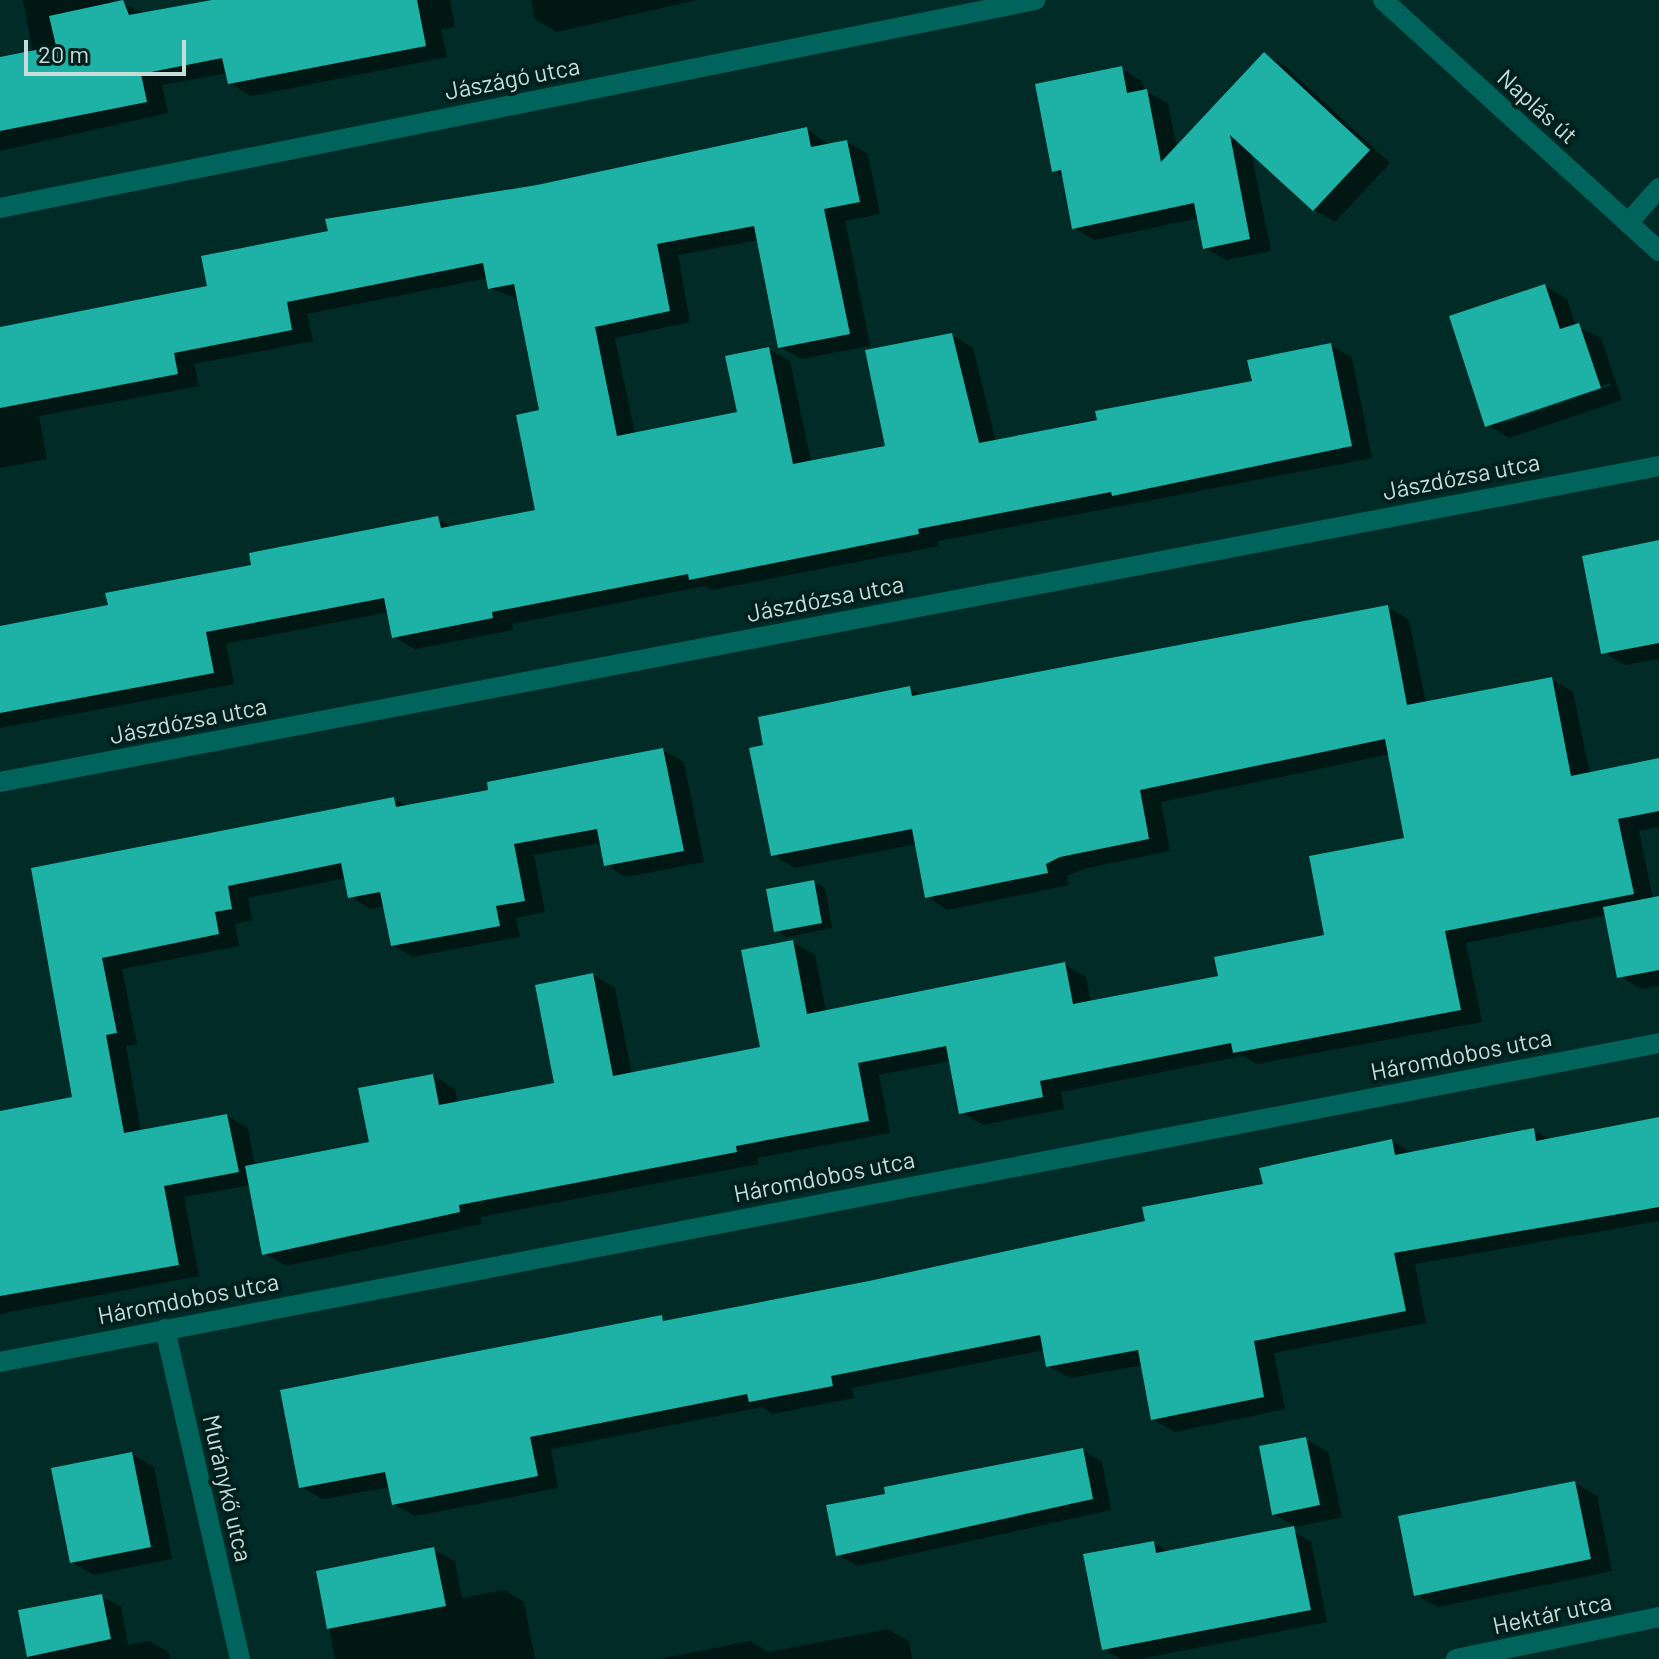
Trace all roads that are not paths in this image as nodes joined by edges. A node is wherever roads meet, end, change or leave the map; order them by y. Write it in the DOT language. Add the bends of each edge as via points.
graph roads {
  1 [pos="1035,0"];
  2 [pos="1383,0"];
  3 [pos="1659,188"];
  4 [pos="0,208"];
  5 [pos="1628,223"];
  6 [pos="1659,251"];
  7 [pos="1659,466"];
  8 [pos="0,782"];
  9 [pos="1659,1043"];
  10 [pos="165,1329"];
  11 [pos="0,1362"];
  12 [pos="1659,1617"];
  13 [pos="240,1659"];
  14 [pos="1456,1659"];
  1 -- 4 [label="street, Jászágó utca"];
  2 -- 5 [label="street, Naplás út"];
  3 -- 5 [label="street"];
  5 -- 6 [label="street, Naplás út"];
  7 -- 8 [label="street, Jászdózsa utca"];
  9 -- 10 [label="street, Háromdobos utca"];
  10 -- 11 [label="street, Háromdobos utca"];
  10 -- 13 [label="street, Muránykő utca"];
  12 -- 14 [label="street, Hektár utca"];
}
